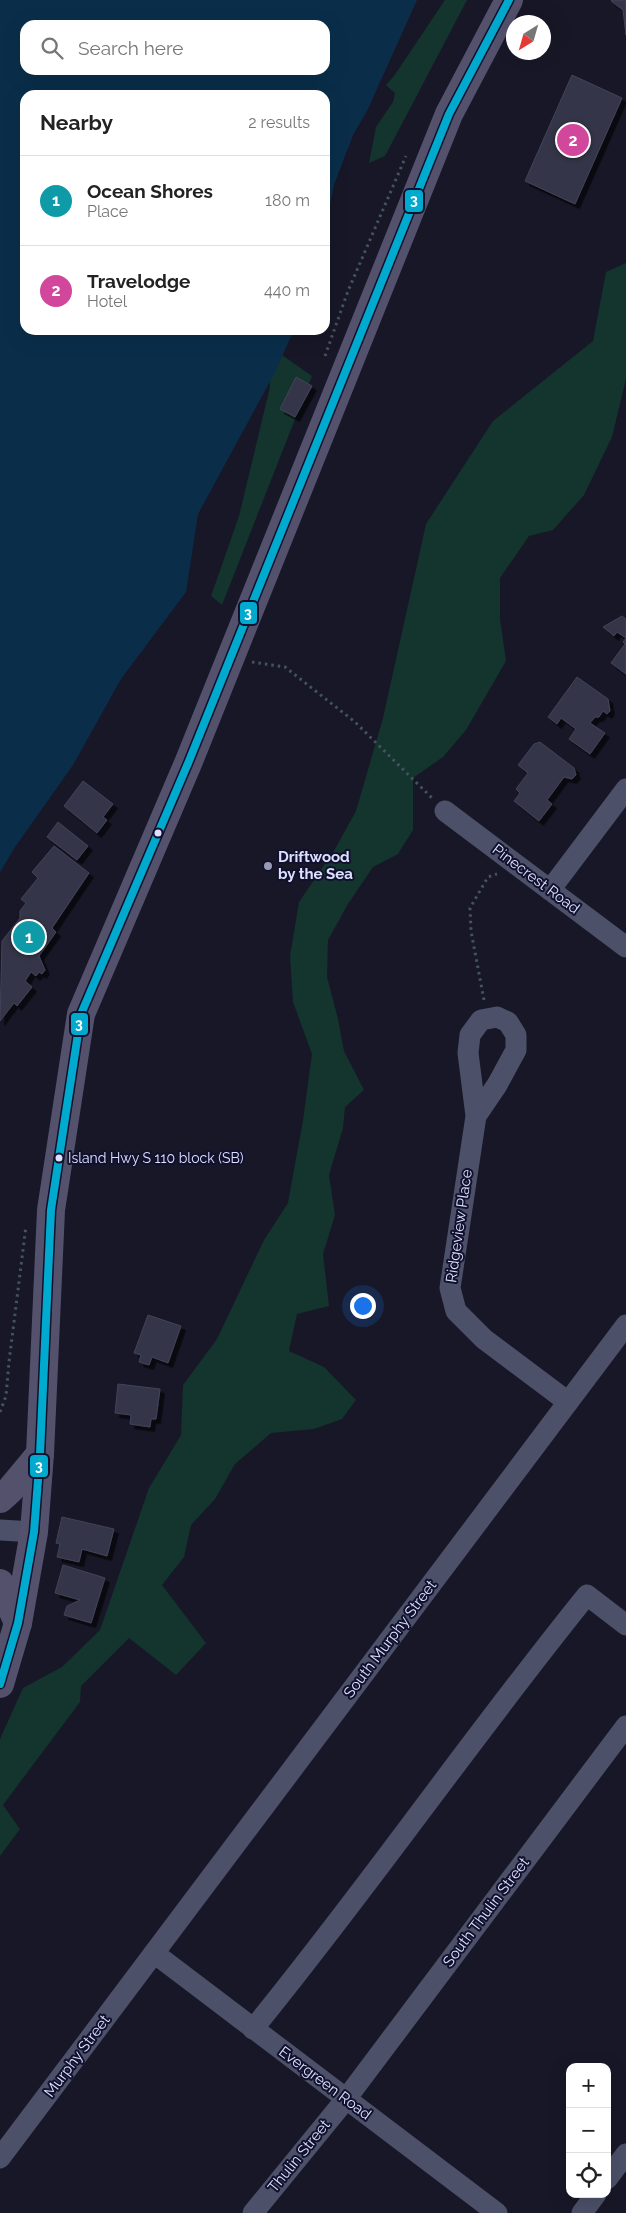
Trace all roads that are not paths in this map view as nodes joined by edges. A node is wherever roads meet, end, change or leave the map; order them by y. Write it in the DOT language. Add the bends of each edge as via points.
graph roads {
  1 [pos="509,0"];
  2 [pos="626,789"];
  3 [pos="445,811"];
  4 [pos="550,890"];
  5 [pos="626,947"];
  6 [pos="476,1116"];
  7 [pos="626,1325"];
  8 [pos="568,1402"];
  9 [pos="40,1454"];
  10 [pos="0,1499"];
  11 [pos="0,1530"];
  12 [pos="34,1532"];
  13 [pos="0,1583"];
  14 [pos="18,1623"];
  15 [pos="626,1625"];
  16 [pos="0,1684"];
  17 [pos="626,1726"];
  18 [pos="154,1953"];
  19 [pos="253,2029"];
  20 [pos="346,2099"];
  21 [pos="626,2154"];
  22 [pos="0,2158"];
  23 [pos="611,2175"];
  24 [pos="593,2198"];
  25 [pos="253,2213"];
  26 [pos="497,2213"];
  27 [pos="582,2213"];
  1 -- 9 [label="main road" via="449,114 189,761 81,1014 51,1210"];
  2 -- 4 [label="street"];
  3 -- 4 [label="street, Pinecrest Road"];
  4 -- 5 [label="street, Pinecrest Road"];
  6 -- 6 [label="street, Ridgeview Place" via="516,1050 516,1035 508,1022 497,1017 481,1020 470,1035 468,1053"];
  6 -- 8 [label="street, Ridgeview Place" via="450,1288 456,1311 484,1339"];
  7 -- 8 [label="street, South Murphy Street"];
  8 -- 18 [label="street, South Murphy Street"];
  9 -- 10 [label="main road"];
  9 -- 12 [label="main road"];
  11 -- 12 [label="street"];
  12 -- 14 [label="main road"];
  13 -- 14 [label="main road"];
  14 -- 16 [label="main road"];
  15 -- 19 [label="street" via="587,1595"];
  17 -- 20 [label="street, South Thulin Street"];
  18 -- 19 [label="street, Evergreen Road"];
  18 -- 22 [label="street, Murphy Street"];
  19 -- 20 [label="street, Evergreen Road"];
  20 -- 25 [label="street, Thulin Street"];
  20 -- 26 [label="street, Evergreen Road"];
  21 -- 23 [label="street"];
  24 -- 27 [label="street"];
}
